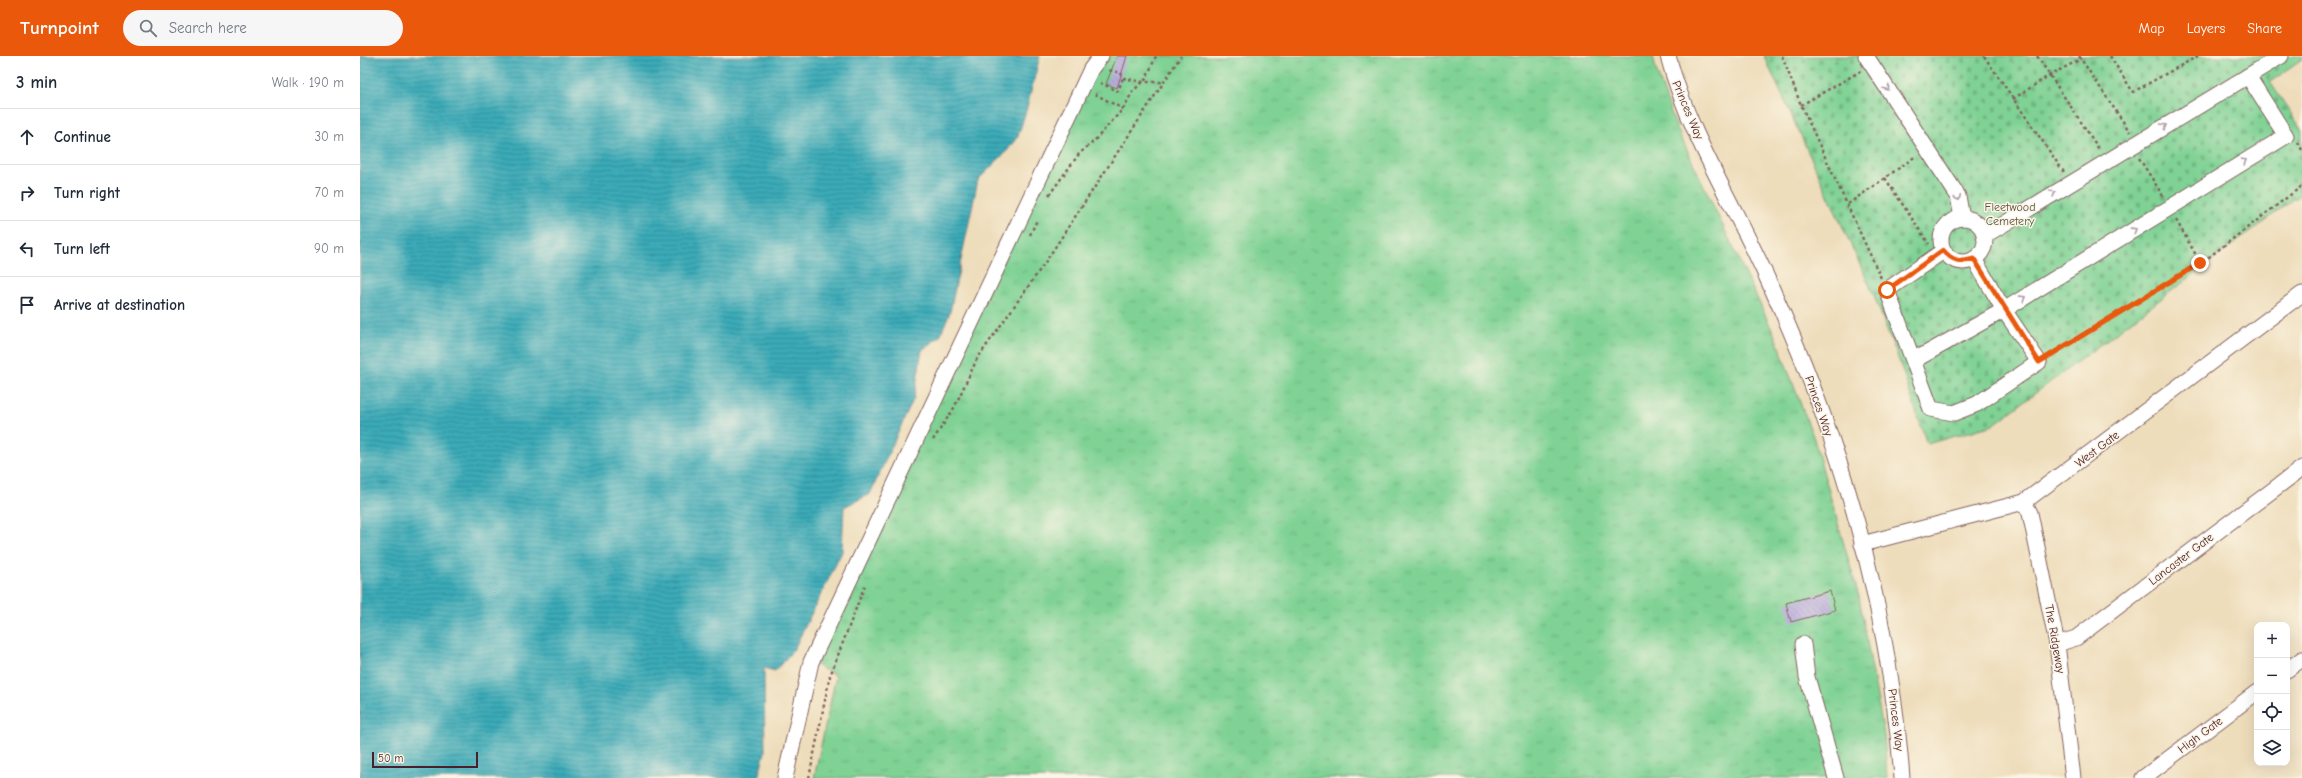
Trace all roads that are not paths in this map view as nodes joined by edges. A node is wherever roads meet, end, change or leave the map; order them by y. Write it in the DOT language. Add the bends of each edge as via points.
graph roads {
  1 [pos="1101,56"];
  2 [pos="1668,56"];
  3 [pos="2281,56"];
  4 [pos="1869,60"];
  5 [pos="2248,76"];
  6 [pos="1962,218"];
  7 [pos="1984,236"];
  8 [pos="1940,253"];
  9 [pos="1974,259"];
  10 [pos="2302,294"];
  11 [pos="2004,310"];
  12 [pos="1910,354"];
  13 [pos="2302,468"];
  14 [pos="2024,502"];
  15 [pos="1862,544"];
  16 [pos="1803,644"];
  17 [pos="2057,644"];
  18 [pos="2302,659"];
  19 [pos="2290,668"];
  20 [pos="2254,694"];
  21 [pos="786,778"];
  22 [pos="1836,778"];
  23 [pos="1902,778"];
  24 [pos="2073,778"];
  25 [pos="2143,778"];
  1 -- 21 [label="street" via="1091,68 811,662"];
  2 -- 15 [label="street, Princes Way" via="1678,92 1796,344 1819,405"];
  3 -- 5 [label="street"];
  4 -- 6 [label="street, one-way" via="1958,196"];
  7 -- 5 [label="street, one-way" via="2133,137"];
  11 -- 5 [label="street, one-way" via="2286,136"];
  6 -- 7 [label="street" via="1972,220"];
  6 -- 8 [label="street" via="1950,223 1943,231"];
  7 -- 9 [label="street" via="1983,249"];
  8 -- 9 [label="street" via="1956,261"];
  8 -- 12 [label="street" via="1887,290"];
  9 -- 11 [label="street"];
  10 -- 14 [label="street, West Gate"];
  11 -- 12 [label="street" via="1920,356"];
  11 -- 12 [label="street" via="2039,362 1977,404 1954,413 1931,409"];
  13 -- 17 [label="street, Lancaster Gate" via="2076,638"];
  14 -- 15 [label="street, West Gate"];
  14 -- 17 [label="street, The Ridgeway" via="2030,513"];
  15 -- 23 [label="street, Princes Way" via="1880,615"];
  16 -- 22 [label="street" via="1806,677"];
  17 -- 24 [label="street, The Ridgeway"];
  18 -- 19 [label="street"];
  20 -- 25 [label="street, High Gate"];
}
